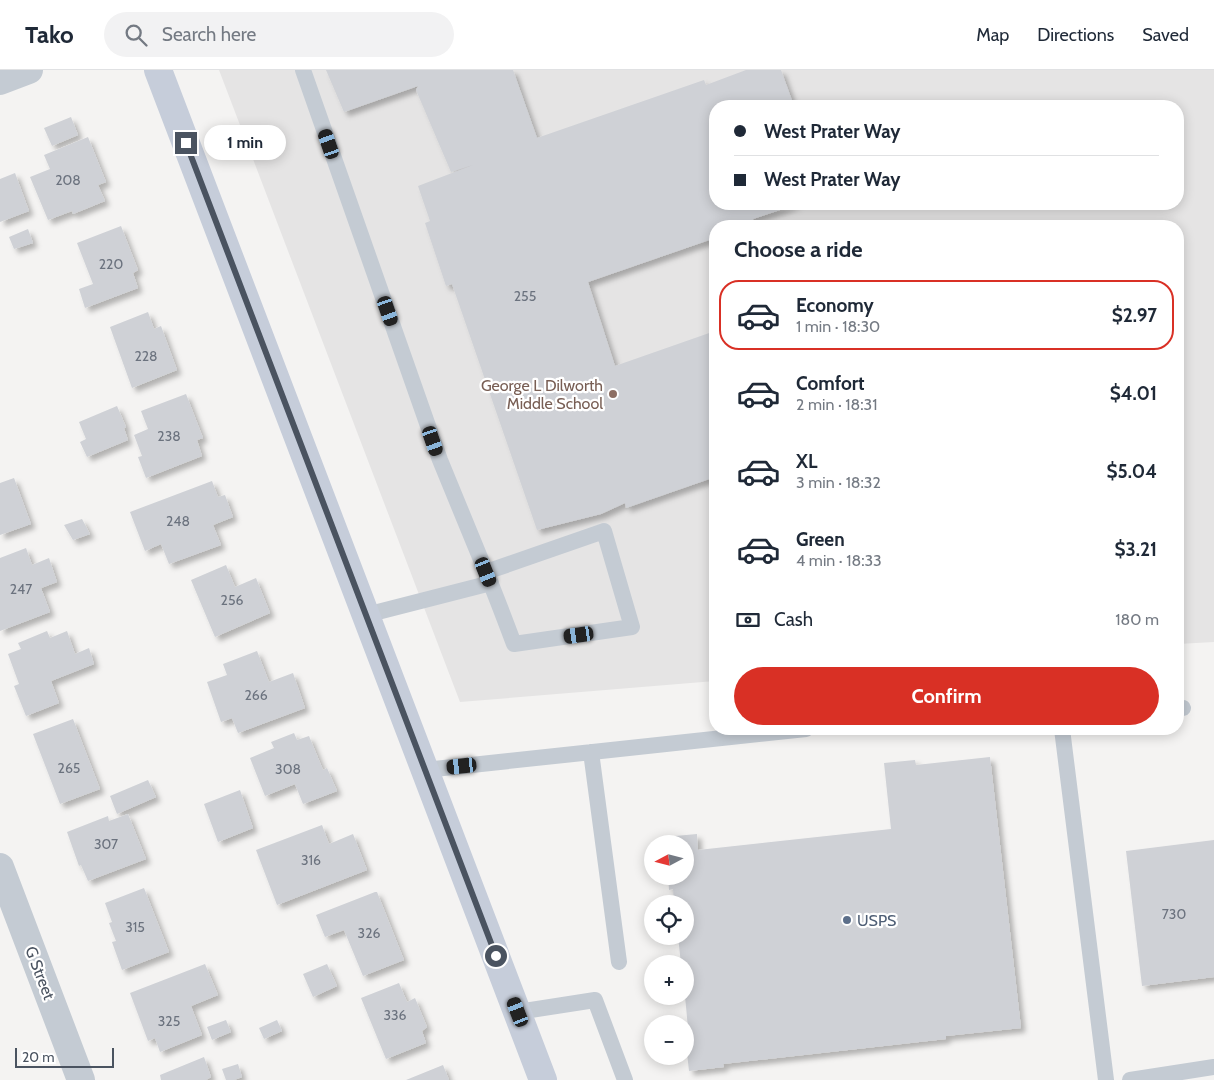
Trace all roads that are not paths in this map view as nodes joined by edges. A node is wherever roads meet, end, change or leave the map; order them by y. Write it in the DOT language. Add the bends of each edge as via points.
graph roads {
  1 [pos="29,70"];
  2 [pos="158,70"];
  3 [pos="303,70"];
  4 [pos="0,81"];
  5 [pos="488,577"];
  6 [pos="366,615"];
  7 [pos="750,735"];
  8 [pos="1063,735"];
  9 [pos="591,752"];
  10 [pos="425,770"];
  11 [pos="0,867"];
  12 [pos="619,962"];
  13 [pos="518,1012"];
  14 [pos="1214,1067"];
  15 [pos="81,1080"];
  16 [pos="543,1080"];
  17 [pos="626,1080"];
  18 [pos="1106,1080"];
  19 [pos="1130,1080"];
  1 -- 4 [label="street"];
  2 -- 6 [label="main road"];
  3 -- 5 [label="lane" via="440,460"];
  5 -- 5 [label="lane" via="514,644 632,628 604,531"];
  5 -- 6 [label="lane"];
  6 -- 10 [label="main road"];
  7 -- 9 [label="lane"];
  8 -- 18 [label="lane"];
  9 -- 10 [label="lane"];
  9 -- 12 [label="lane"];
  10 -- 13 [label="main road"];
  11 -- 15 [label="street, G Street"];
  13 -- 16 [label="main road"];
  13 -- 17 [label="lane" via="595,1000"];
  14 -- 19 [label="lane"];
}
